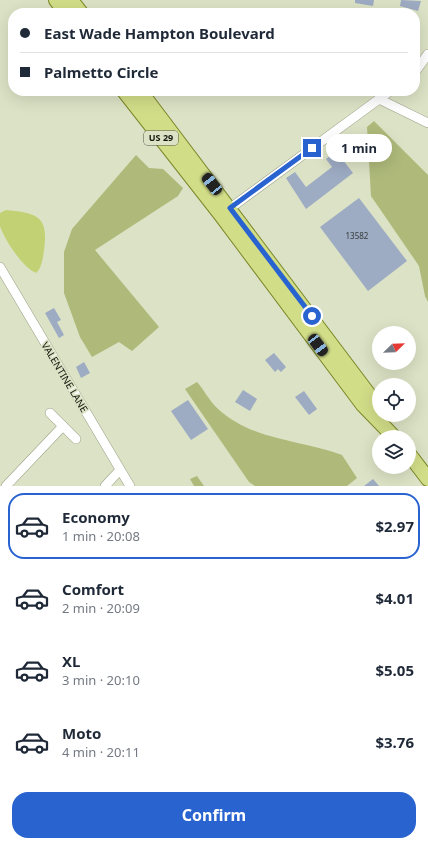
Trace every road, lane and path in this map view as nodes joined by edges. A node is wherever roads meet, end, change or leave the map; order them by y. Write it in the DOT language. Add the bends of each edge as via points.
graph roads {
  1 [pos="56,0"];
  2 [pos="71,0"];
  3 [pos="62,8"];
  4 [pos="77,8"];
  5 [pos="428,54"];
  6 [pos="420,65"];
  7 [pos="128,96"];
  8 [pos="144,96"];
  9 [pos="383,96"];
  10 [pos="379,99"];
  11 [pos="428,123"];
  12 [pos="225,211"];
  13 [pos="0,267"];
  14 [pos="334,356"];
  15 [pos="372,400"];
  16 [pos="50,413"];
  17 [pos="63,426"];
  18 [pos="388,430"];
  19 [pos="76,439"];
  20 [pos="416,463"];
  21 [pos="120,470"];
  22 [pos="428,479"];
  23 [pos="6,486"];
  24 [pos="105,486"];
  25 [pos="130,486"];
  1 -- 3 [label="main road"];
  2 -- 4 [label="main road"];
  5 -- 6 [label="street"];
  7 -- 12 [label="main road, US 29"];
  8 -- 12 [label="main road, US 29"];
  9 -- 10 [label="street"];
  10 -- 11 [label="street"];
  10 -- 12 [label="street"];
  12 -- 14 [label="main road, US 29"];
  13 -- 21 [label="street, VALENTINE LANE"];
  14 -- 15 [label="main road, US 29"];
  14 -- 18 [label="main road, US 29" via="363,405"];
  16 -- 17 [label="street"];
  17 -- 19 [label="street"];
  17 -- 23 [label="street"];
  20 -- 22 [label="main road"];
  21 -- 24 [label="street"];
  21 -- 25 [label="street, VALENTINE LANE"];
}
